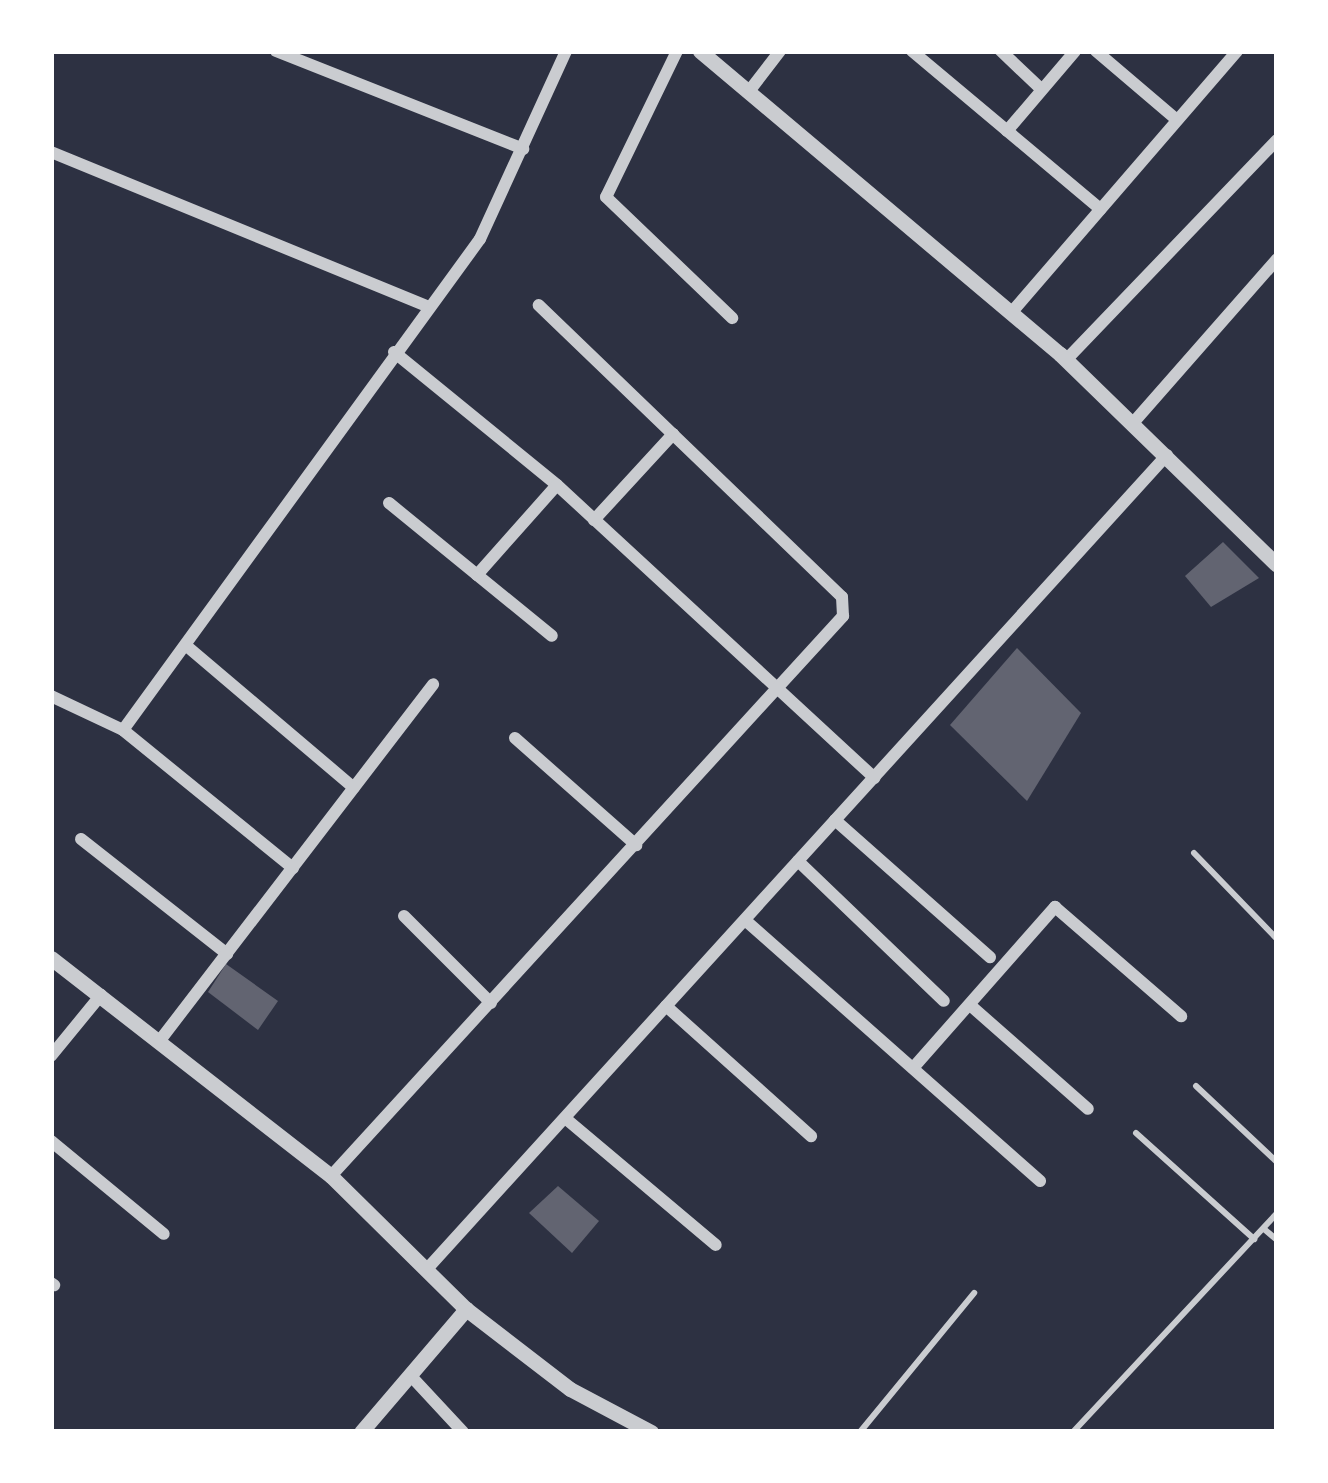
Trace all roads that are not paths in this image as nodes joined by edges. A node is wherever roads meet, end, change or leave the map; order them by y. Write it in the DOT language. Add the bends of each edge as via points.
graph roads {
  1 [pos="276,51"];
  2 [pos="566,51"];
  3 [pos="677,51"];
  4 [pos="700,51"];
  5 [pos="780,51"];
  6 [pos="912,51"];
  7 [pos="1001,51"];
  8 [pos="1076,51"];
  9 [pos="1096,51"];
  10 [pos="1238,51"];
  11 [pos="1040,88"];
  12 [pos="750,90"];
  13 [pos="1177,120"];
  14 [pos="1007,131"];
  15 [pos="1277,140"];
  16 [pos="523,149"];
  17 [pos="51,152"];
  18 [pos="1100,209"];
  19 [pos="1277,259"];
  20 [pos="539,304"];
  21 [pos="428,307"];
  22 [pos="1011,313"];
  23 [pos="732,319"];
  24 [pos="394,352"];
  25 [pos="1066,360"];
  26 [pos="1133,423"];
  27 [pos="673,434"];
  28 [pos="1167,455"];
  29 [pos="557,485"];
  30 [pos="389,503"];
  31 [pos="594,520"];
  32 [pos="1277,565"];
  33 [pos="477,575"];
  34 [pos="552,636"];
  35 [pos="189,648"];
  36 [pos="433,684"];
  37 [pos="776,692"];
  38 [pos="51,696"];
  39 [pos="123,730"];
  40 [pos="515,738"];
  41 [pos="874,778"];
  42 [pos="354,788"];
  43 [pos="835,820"];
  44 [pos="81,839"];
  45 [pos="636,845"];
  46 [pos="1194,853"];
  47 [pos="798,861"];
  48 [pos="293,868"];
  49 [pos="404,916"];
  50 [pos="745,920"];
  51 [pos="1277,939"];
  52 [pos="227,954"];
  53 [pos="990,957"];
  54 [pos="51,958"];
  55 [pos="101,995"];
  56 [pos="944,1001"];
  57 [pos="490,1003"];
  58 [pos="970,1005"];
  59 [pos="666,1006"];
  60 [pos="1181,1016"];
  61 [pos="161,1039"];
  62 [pos="51,1056"];
  63 [pos="913,1068"];
  64 [pos="1196,1086"];
  65 [pos="1088,1109"];
  66 [pos="565,1118"];
  67 [pos="1136,1133"];
  68 [pos="812,1136"];
  69 [pos="51,1141"];
  70 [pos="1277,1162"];
  71 [pos="331,1176"];
  72 [pos="1040,1181"];
  73 [pos="1277,1213"];
  74 [pos="1264,1229"];
  75 [pos="164,1234"];
  76 [pos="1255,1239"];
  77 [pos="1277,1240"];
  78 [pos="716,1245"];
  79 [pos="427,1269"];
  80 [pos="974,1293"];
  81 [pos="466,1309"];
  82 [pos="410,1375"];
  83 [pos="362,1432"];
  84 [pos="463,1432"];
  85 [pos="651,1432"];
  86 [pos="860,1432"];
  87 [pos="1073,1432"];
  1 -- 16 [label="street"];
  2 -- 16 [label="street"];
  3 -- 23 [label="street" via="606,197"];
  4 -- 12 [label="street"];
  5 -- 12 [label="street"];
  6 -- 14 [label="street"];
  7 -- 11 [label="street"];
  8 -- 11 [label="street"];
  9 -- 13 [label="street"];
  10 -- 13 [label="street"];
  11 -- 14 [label="street"];
  12 -- 22 [label="street"];
  13 -- 18 [label="street"];
  14 -- 18 [label="street"];
  15 -- 25 [label="street"];
  16 -- 21 [label="street" via="480,239"];
  17 -- 21 [label="street"];
  18 -- 22 [label="street"];
  19 -- 26 [label="street"];
  20 -- 27 [label="street"];
  21 -- 24 [label="street"];
  22 -- 25 [label="street"];
  24 -- 29 [label="street"];
  24 -- 35 [label="street"];
  25 -- 26 [label="street"];
  26 -- 28 [label="street"];
  27 -- 31 [label="street"];
  27 -- 37 [label="street" via="842,597 843,616"];
  28 -- 32 [label="street"];
  28 -- 41 [label="street"];
  29 -- 31 [label="street"];
  29 -- 33 [label="street"];
  30 -- 33 [label="street"];
  31 -- 37 [label="street"];
  33 -- 34 [label="street"];
  35 -- 39 [label="street"];
  35 -- 42 [label="street"];
  36 -- 42 [label="street"];
  37 -- 41 [label="street"];
  37 -- 45 [label="street"];
  38 -- 39 [label="street"];
  39 -- 48 [label="street"];
  40 -- 45 [label="street"];
  41 -- 43 [label="street"];
  42 -- 48 [label="street"];
  43 -- 47 [label="street"];
  43 -- 53 [label="street"];
  44 -- 52 [label="street"];
  45 -- 57 [label="street"];
  46 -- 51 [label="lane"];
  47 -- 50 [label="street"];
  47 -- 56 [label="street"];
  48 -- 52 [label="street"];
  49 -- 57 [label="street"];
  50 -- 59 [label="street"];
  50 -- 63 [label="street"];
  52 -- 61 [label="street"];
  54 -- 55 [label="street"];
  55 -- 61 [label="street"];
  55 -- 62 [label="street"];
  57 -- 71 [label="street"];
  58 -- 60 [label="street" via="1054,907"];
  58 -- 63 [label="street"];
  58 -- 65 [label="street"];
  59 -- 66 [label="street"];
  59 -- 68 [label="street"];
  61 -- 71 [label="street"];
  63 -- 72 [label="street"];
  64 -- 70 [label="lane"];
  66 -- 78 [label="street"];
  66 -- 79 [label="street"];
  67 -- 76 [label="lane"];
  69 -- 75 [label="street"];
  71 -- 79 [label="street"];
  73 -- 74 [label="lane"];
  74 -- 76 [label="lane"];
  74 -- 77 [label="lane"];
  76 -- 87 [label="lane"];
  79 -- 81 [label="street"];
  80 -- 86 [label="lane"];
  81 -- 82 [label="street"];
  81 -- 85 [label="street" via="570,1389"];
  82 -- 83 [label="street"];
  82 -- 84 [label="street"];
}
